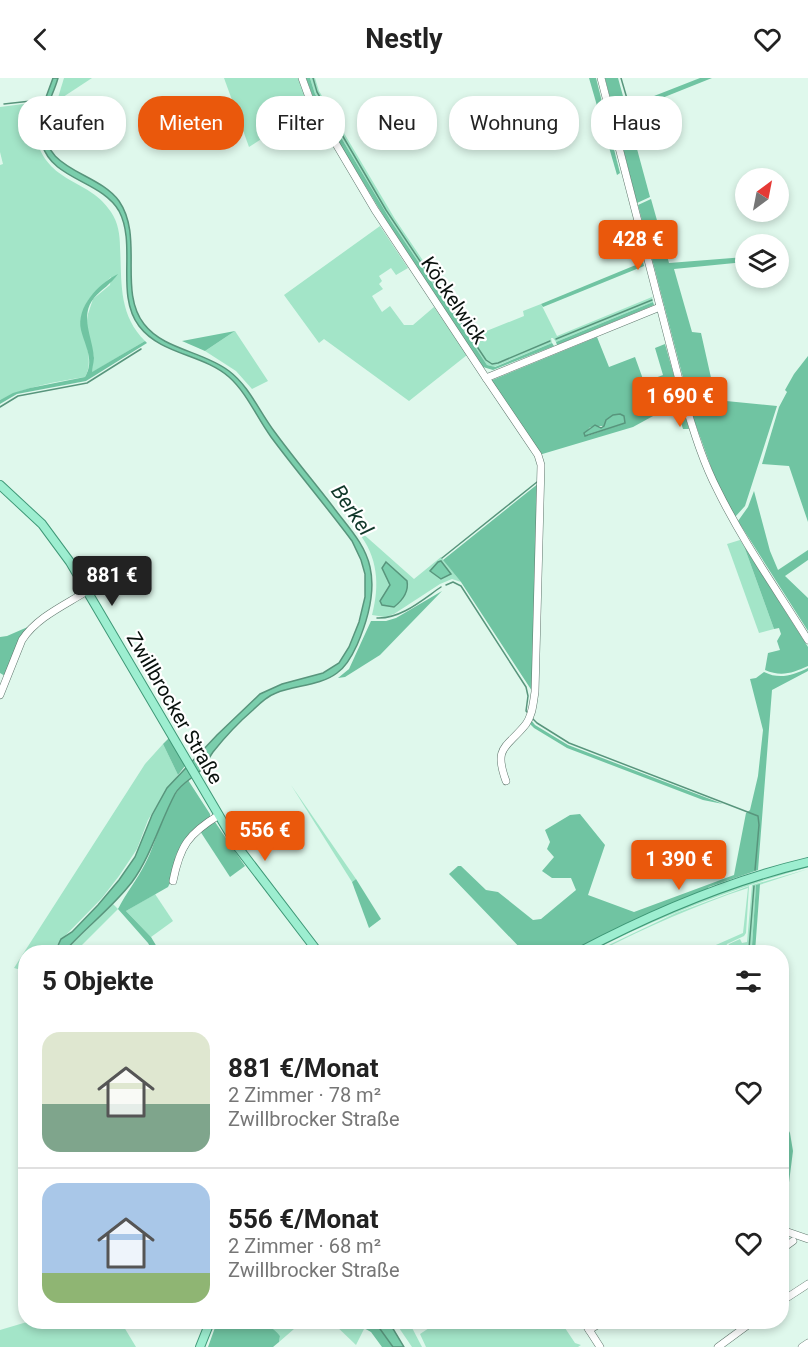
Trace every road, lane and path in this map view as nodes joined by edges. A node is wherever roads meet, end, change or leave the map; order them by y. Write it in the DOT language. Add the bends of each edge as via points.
graph roads {
  1 [pos="302,78"];
  2 [pos="601,78"];
  3 [pos="660,307"];
  4 [pos="486,378"];
  5 [pos="0,485"];
  6 [pos="87,591"];
  7 [pos="808,639"];
  8 [pos="0,695"];
  9 [pos="506,781"];
  10 [pos="219,815"];
  11 [pos="808,862"];
  12 [pos="173,881"];
  13 [pos="313,945"];
  14 [pos="593,945"];
  15 [pos="789,1232"];
  16 [pos="808,1239"];
  17 [pos="793,1241"];
  18 [pos="789,1244"];
  19 [pos="808,1284"];
  20 [pos="789,1296"];
  21 [pos="207,1329"];
  22 [pos="742,1329"];
  23 [pos="589,1330"];
  24 [pos="808,1343"];
  25 [pos="200,1347"];
  26 [pos="600,1347"];
  27 [pos="718,1347"];
  28 [pos="802,1347"];
  1 -- 4 [label="street, Köckelwick" via="310,100 375,210"];
  2 -- 3 [label="street"];
  3 -- 4 [label="street"];
  3 -- 7 [label="street" via="685,403 716,488"];
  4 -- 9 [label="street, Köckelwick" via="541,465 535,692 526,723 502,751 500,761"];
  5 -- 6 [label="main road, Zwillbrocker Straße" via="42,524"];
  6 -- 8 [label="street" via="27,632"];
  6 -- 10 [label="main road, Zwillbrocker Straße"];
  10 -- 12 [label="street" via="185,843 177,858"];
  10 -- 13 [label="main road, Zwillbrocker Straße" via="249,863"];
  11 -- 14 [label="main road" via="696,898"];
  15 -- 16 [label="street"];
  17 -- 18 [label="street"];
  19 -- 20 [label="street"];
  21 -- 25 [label="main road"];
  22 -- 27 [label="street"];
  23 -- 26 [label="street"];
  24 -- 28 [label="street"];
}
